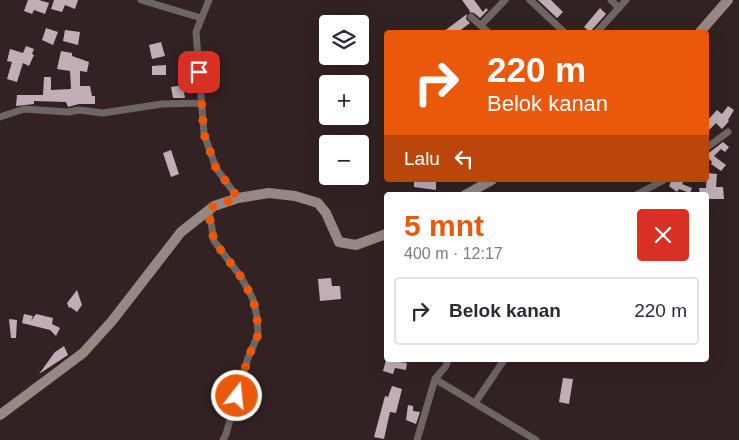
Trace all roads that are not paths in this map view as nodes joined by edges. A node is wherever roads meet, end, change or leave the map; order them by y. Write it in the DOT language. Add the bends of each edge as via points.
graph roads {
  1 [pos="141,0"];
  2 [pos="209,0"];
  3 [pos="505,0"];
  4 [pos="530,0"];
  5 [pos="611,0"];
  6 [pos="626,0"];
  7 [pos="728,0"];
  8 [pos="619,8"];
  9 [pos="471,17"];
  10 [pos="202,18"];
  11 [pos="481,25"];
  12 [pos="486,30"];
  13 [pos="562,30"];
  14 [pos="599,30"];
  15 [pos="702,30"];
  16 [pos="201,103"];
  17 [pos="0,117"];
  18 [pos="728,132"];
  19 [pos="709,146"];
  20 [pos="488,182"];
  21 [pos="660,182"];
  22 [pos="470,192"];
  23 [pos="642,192"];
  24 [pos="238,198"];
  25 [pos="208,210"];
  26 [pos="384,235"];
  27 [pos="447,362"];
  28 [pos="503,362"];
  29 [pos="435,379"];
  30 [pos="474,404"];
  31 [pos="0,415"];
  32 [pos="223,440"];
  33 [pos="418,440"];
  34 [pos="536,440"];
  1 -- 10 [label="street"];
  2 -- 10 [label="street"];
  3 -- 11 [label="street"];
  4 -- 13 [label="street"];
  5 -- 8 [label="street"];
  6 -- 8 [label="street"];
  7 -- 15 [label="street"];
  8 -- 14 [label="street"];
  9 -- 11 [label="street"];
  10 -- 16 [label="street" via="196,32"];
  11 -- 12 [label="street"];
  16 -- 17 [label="street" via="162,104 103,113 24,109"];
  16 -- 24 [label="street" via="204,134 212,160"];
  18 -- 19 [label="street"];
  20 -- 22 [label="street"];
  21 -- 23 [label="street"];
  24 -- 25 [label="street"];
  24 -- 26 [label="street" via="269,193 318,203 339,242 356,245"];
  25 -- 31 [label="street" via="181,232 112,321 83,352"];
  25 -- 32 [label="street" via="214,241 241,277 253,299 257,317 258,335"];
  27 -- 29 [label="street"];
  28 -- 30 [label="street"];
  29 -- 30 [label="street"];
  29 -- 33 [label="street"];
  30 -- 34 [label="street"];
}
